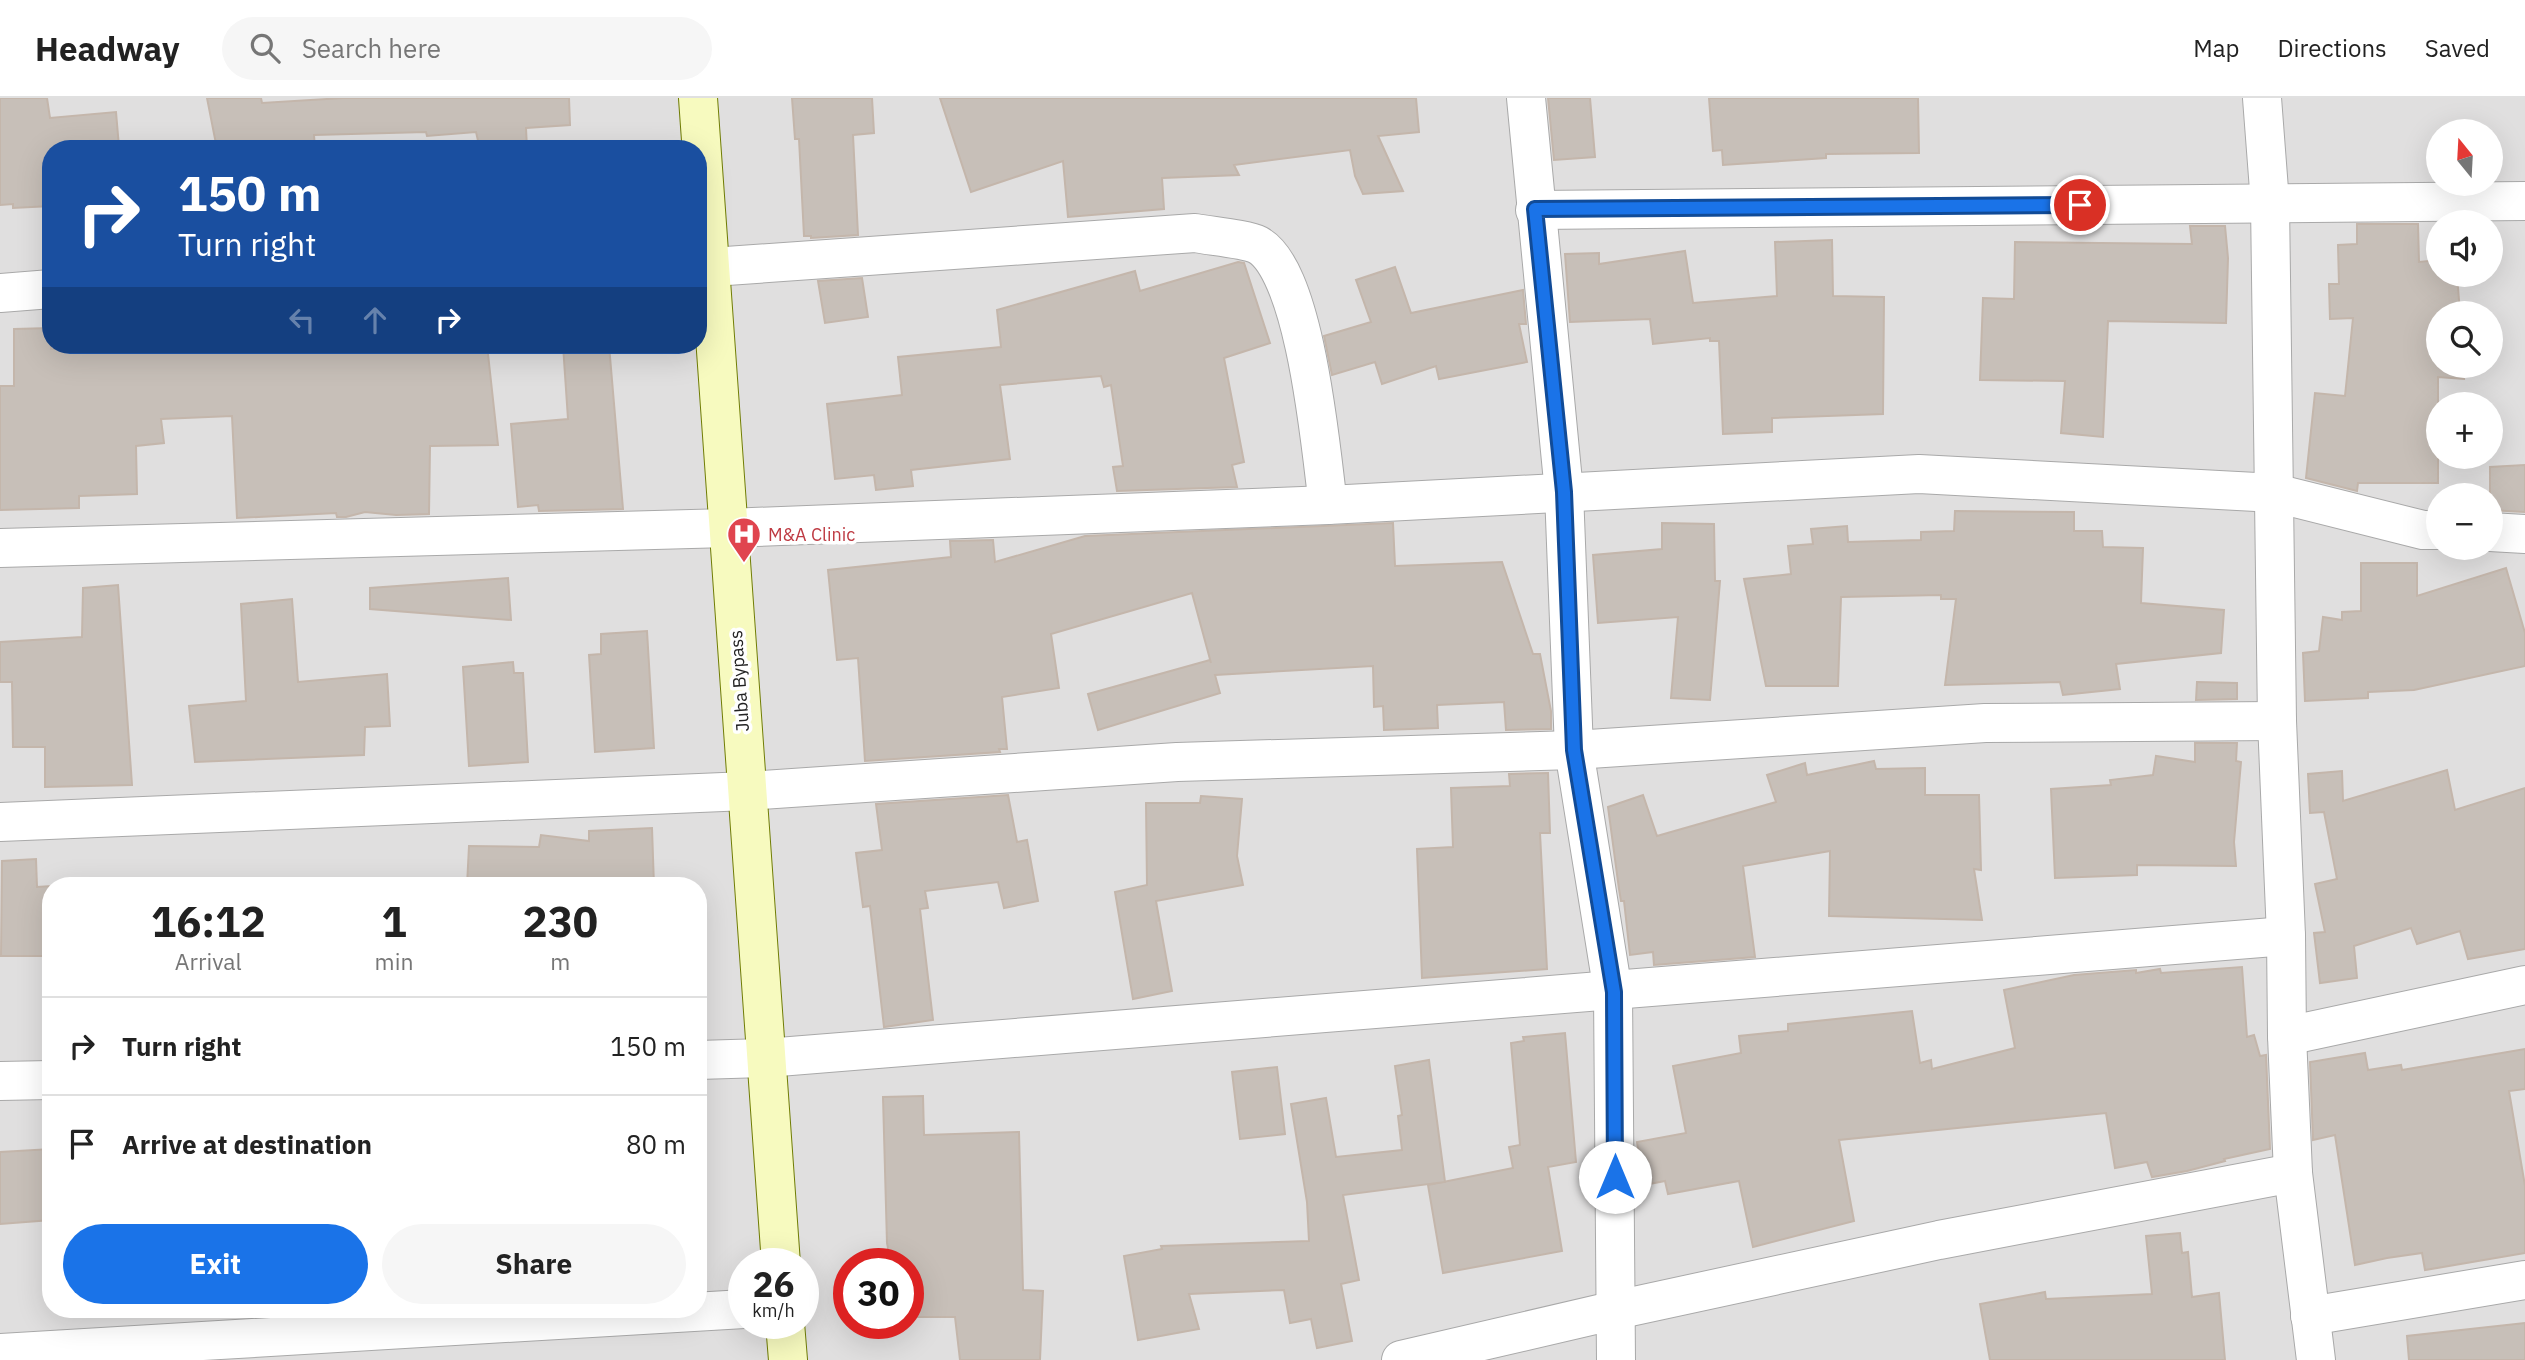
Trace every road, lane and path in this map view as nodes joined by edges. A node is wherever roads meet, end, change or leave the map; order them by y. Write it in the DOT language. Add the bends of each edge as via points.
graph roads {
  1 [pos="698,98"];
  2 [pos="1526,98"];
  3 [pos="2262,98"];
  4 [pos="699,140"];
  5 [pos="2525,201"];
  6 [pos="2270,203"];
  7 [pos="1535,209"];
  8 [pos="707,268"];
  9 [pos="42,290"];
  10 [pos="0,293"];
  11 [pos="707,300"];
  12 [pos="1564,492"];
  13 [pos="2275,493"];
  14 [pos="1328,505"];
  15 [pos="728,528"];
  16 [pos="2426,530"];
  17 [pos="2503,533"];
  18 [pos="2525,534"];
  19 [pos="0,548"];
  20 [pos="2277,721"];
  21 [pos="1574,750"];
  22 [pos="747,792"];
  23 [pos="0,822"];
  24 [pos="2286,936"];
  25 [pos="2525,985"];
  26 [pos="1614,992"];
  27 [pos="2287,1036"];
  28 [pos="766,1058"];
  29 [pos="707,1060"];
  30 [pos="42,1080"];
  31 [pos="0,1081"];
  32 [pos="2293,1173"];
  33 [pos="780,1248"];
  34 [pos="2525,1280"];
  35 [pos="728,1310"];
  36 [pos="1616,1310"];
  37 [pos="707,1311"];
  38 [pos="2310,1316"];
  39 [pos="592,1318"];
  40 [pos="786,1339"];
  41 [pos="0,1353"];
  42 [pos="788,1360"];
  43 [pos="1401,1360"];
  44 [pos="1616,1360"];
  45 [pos="2316,1360"];
  1 -- 4 [label="main road, Juba Bypass"];
  2 -- 7 [label="street"];
  3 -- 6 [label="street"];
  5 -- 6 [label="street"];
  6 -- 7 [label="street"];
  6 -- 13 [label="street"];
  7 -- 12 [label="street"];
  8 -- 14 [label="street" via="1195,233 1256,244 1273,258 1286,284 1311,368"];
  9 -- 10 [label="street"];
  11 -- 15 [label="main road, Juba Bypass"];
  12 -- 13 [label="street" via="1919,474"];
  12 -- 14 [label="street"];
  12 -- 21 [label="street"];
  13 -- 16 [label="street"];
  13 -- 20 [label="street"];
  14 -- 15 [label="street"];
  15 -- 19 [label="street"];
  15 -- 22 [label="main road, Juba Bypass"];
  17 -- 18 [label="street"];
  20 -- 21 [label="street" via="1985,723"];
  20 -- 24 [label="street"];
  21 -- 22 [label="street" via="1177,761"];
  21 -- 26 [label="street"];
  22 -- 23 [label="street"];
  22 -- 28 [label="main road, Juba Bypass"];
  24 -- 26 [label="street"];
  24 -- 27 [label="street"];
  25 -- 27 [label="street"];
  26 -- 28 [label="street"];
  26 -- 36 [label="street"];
  27 -- 32 [label="street"];
  28 -- 29 [label="street"];
  28 -- 33 [label="main road, Juba Bypass"];
  30 -- 31 [label="street"];
  32 -- 36 [label="street" via="1939,1240"];
  32 -- 38 [label="street"];
  34 -- 38 [label="street"];
  35 -- 37 [label="street"];
  36 -- 43 [label="street"];
  36 -- 44 [label="street"];
  38 -- 45 [label="street"];
  39 -- 41 [label="street"];
  40 -- 42 [label="main road"];
}
